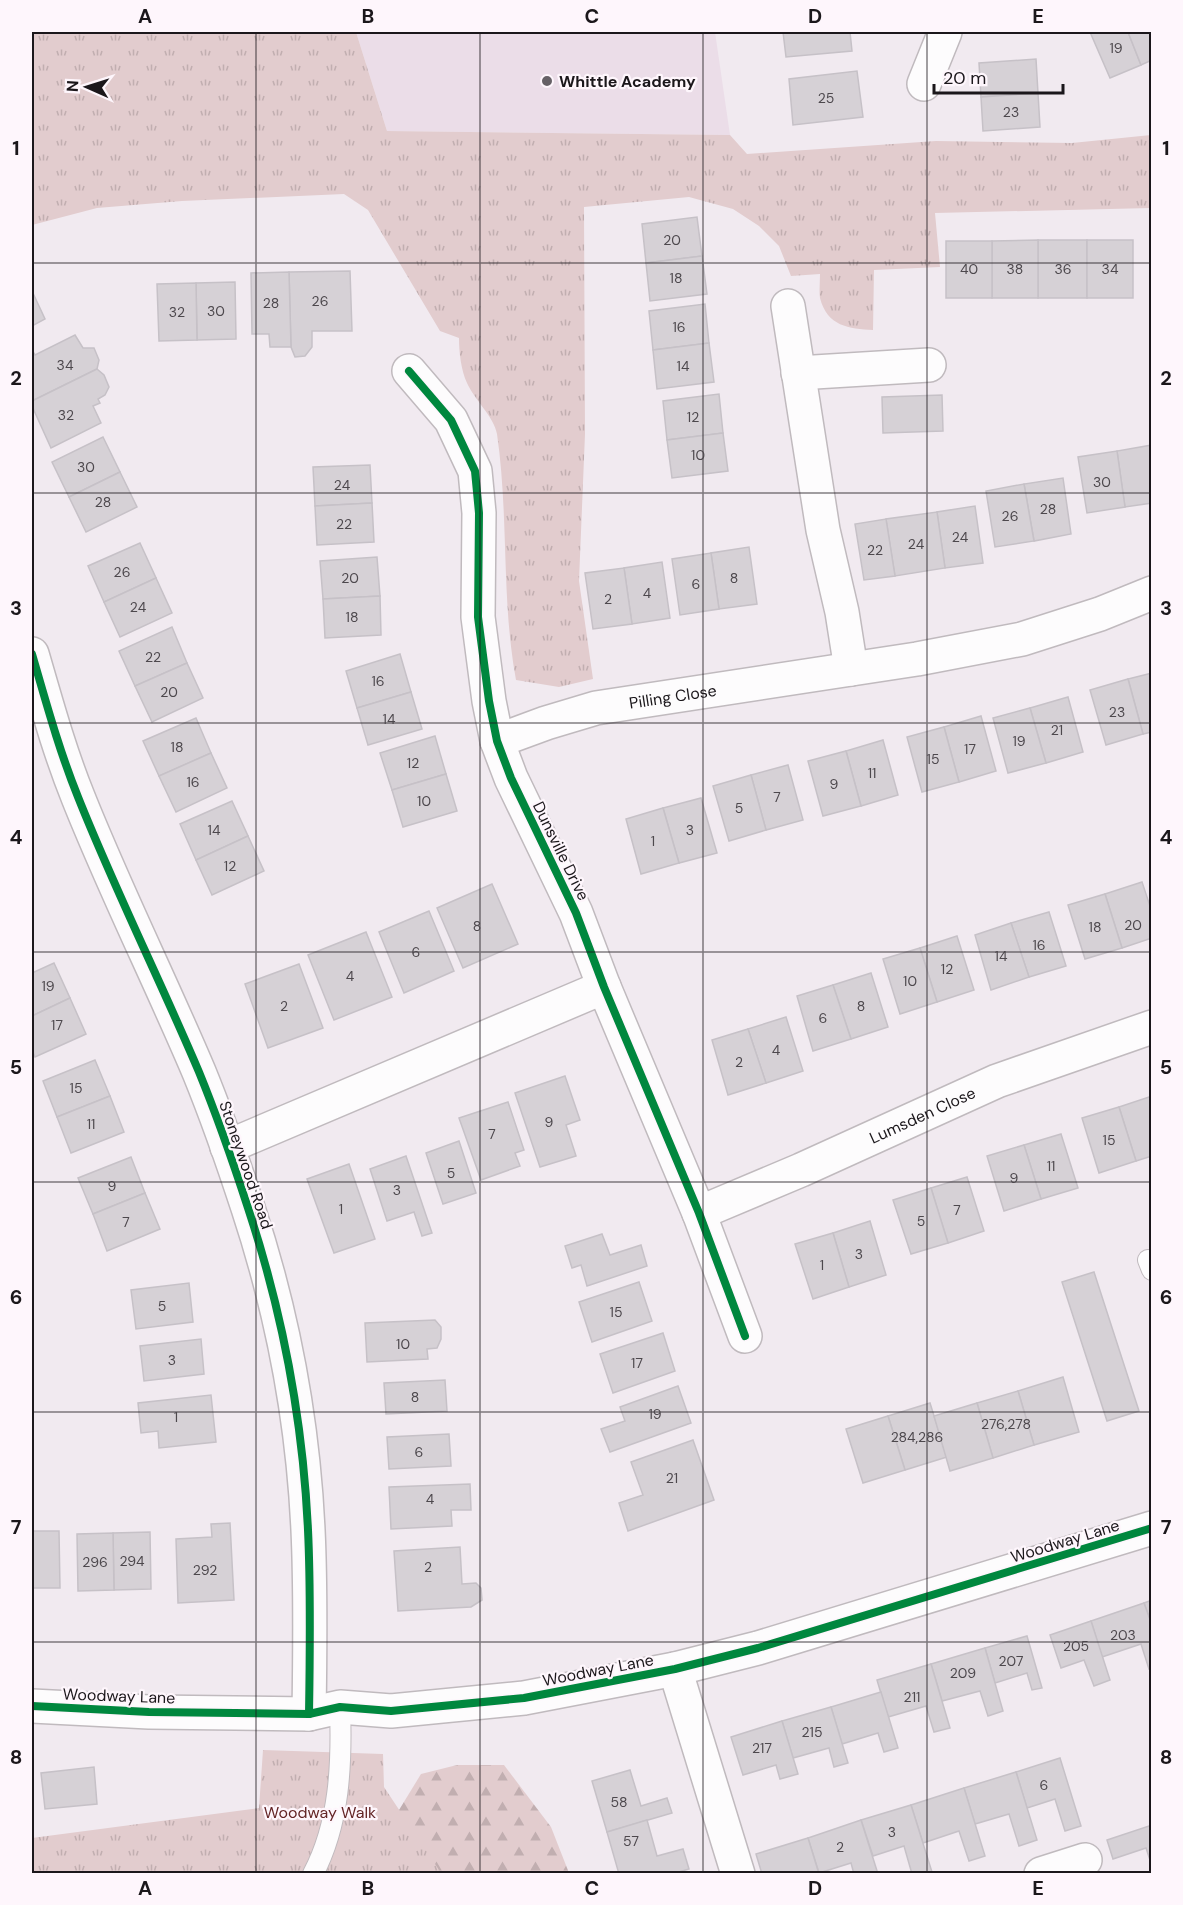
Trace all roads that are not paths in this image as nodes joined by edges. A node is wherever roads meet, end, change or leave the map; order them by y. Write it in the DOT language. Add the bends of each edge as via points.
graph roads {
  1 [pos="945,32"];
  2 [pos="924,84"];
  3 [pos="788,306"];
  4 [pos="929,365"];
  5 [pos="410,371"];
  6 [pos="798,373"];
  7 [pos="1152,593"];
  8 [pos="32,654"];
  9 [pos="851,669"];
  10 [pos="43,733"];
  11 [pos="496,741"];
  12 [pos="604,987"];
  13 [pos="1152,1027"];
  14 [pos="227,1147"];
  15 [pos="699,1214"];
  16 [pos="745,1336"];
  17 [pos="1152,1528"];
  18 [pos="675,1669"];
  19 [pos="32,1706"];
  20 [pos="340,1707"];
  21 [pos="309,1714"];
  22 [pos="1085,1860"];
  23 [pos="313,1874"];
  24 [pos="738,1874"];
  25 [pos="1041,1874"];
  1 -- 2 [label="street"];
  3 -- 6 [label="street"];
  4 -- 6 [label="street"];
  5 -- 11 [label="street, Dunsville Drive" via="451,420 475,471 479,513 478,617"];
  6 -- 9 [label="street" via="823,530"];
  7 -- 9 [label="street, Pilling Close" via="1022,639"];
  8 -- 10 [label="street, Stoneywood Road"];
  9 -- 11 [label="street, Pilling Close" via="596,708"];
  10 -- 14 [label="street, Stoneywood Road" via="77,796 199,1073"];
  11 -- 12 [label="street, Dunsville Drive" via="576,913"];
  12 -- 14 [label="street"];
  12 -- 15 [label="street, Dunsville Drive"];
  13 -- 15 [label="street, Lumsden Close" via="997,1081"];
  14 -- 21 [label="street, Stoneywood Road" via="269,1279 288,1362 299,1437 308,1538"];
  15 -- 16 [label="street, Dunsville Drive"];
  17 -- 18 [label="street, Woodway Lane" via="769,1645"];
  18 -- 20 [label="street, Woodway Lane" via="524,1698 391,1711"];
  18 -- 24 [label="street"];
  19 -- 21 [label="street, Woodway Lane"];
  20 -- 21 [label="street, Woodway Lane"];
  20 -- 23 [label="lane" via="342,1750 335,1813"];
  22 -- 25 [label="street"];
}
